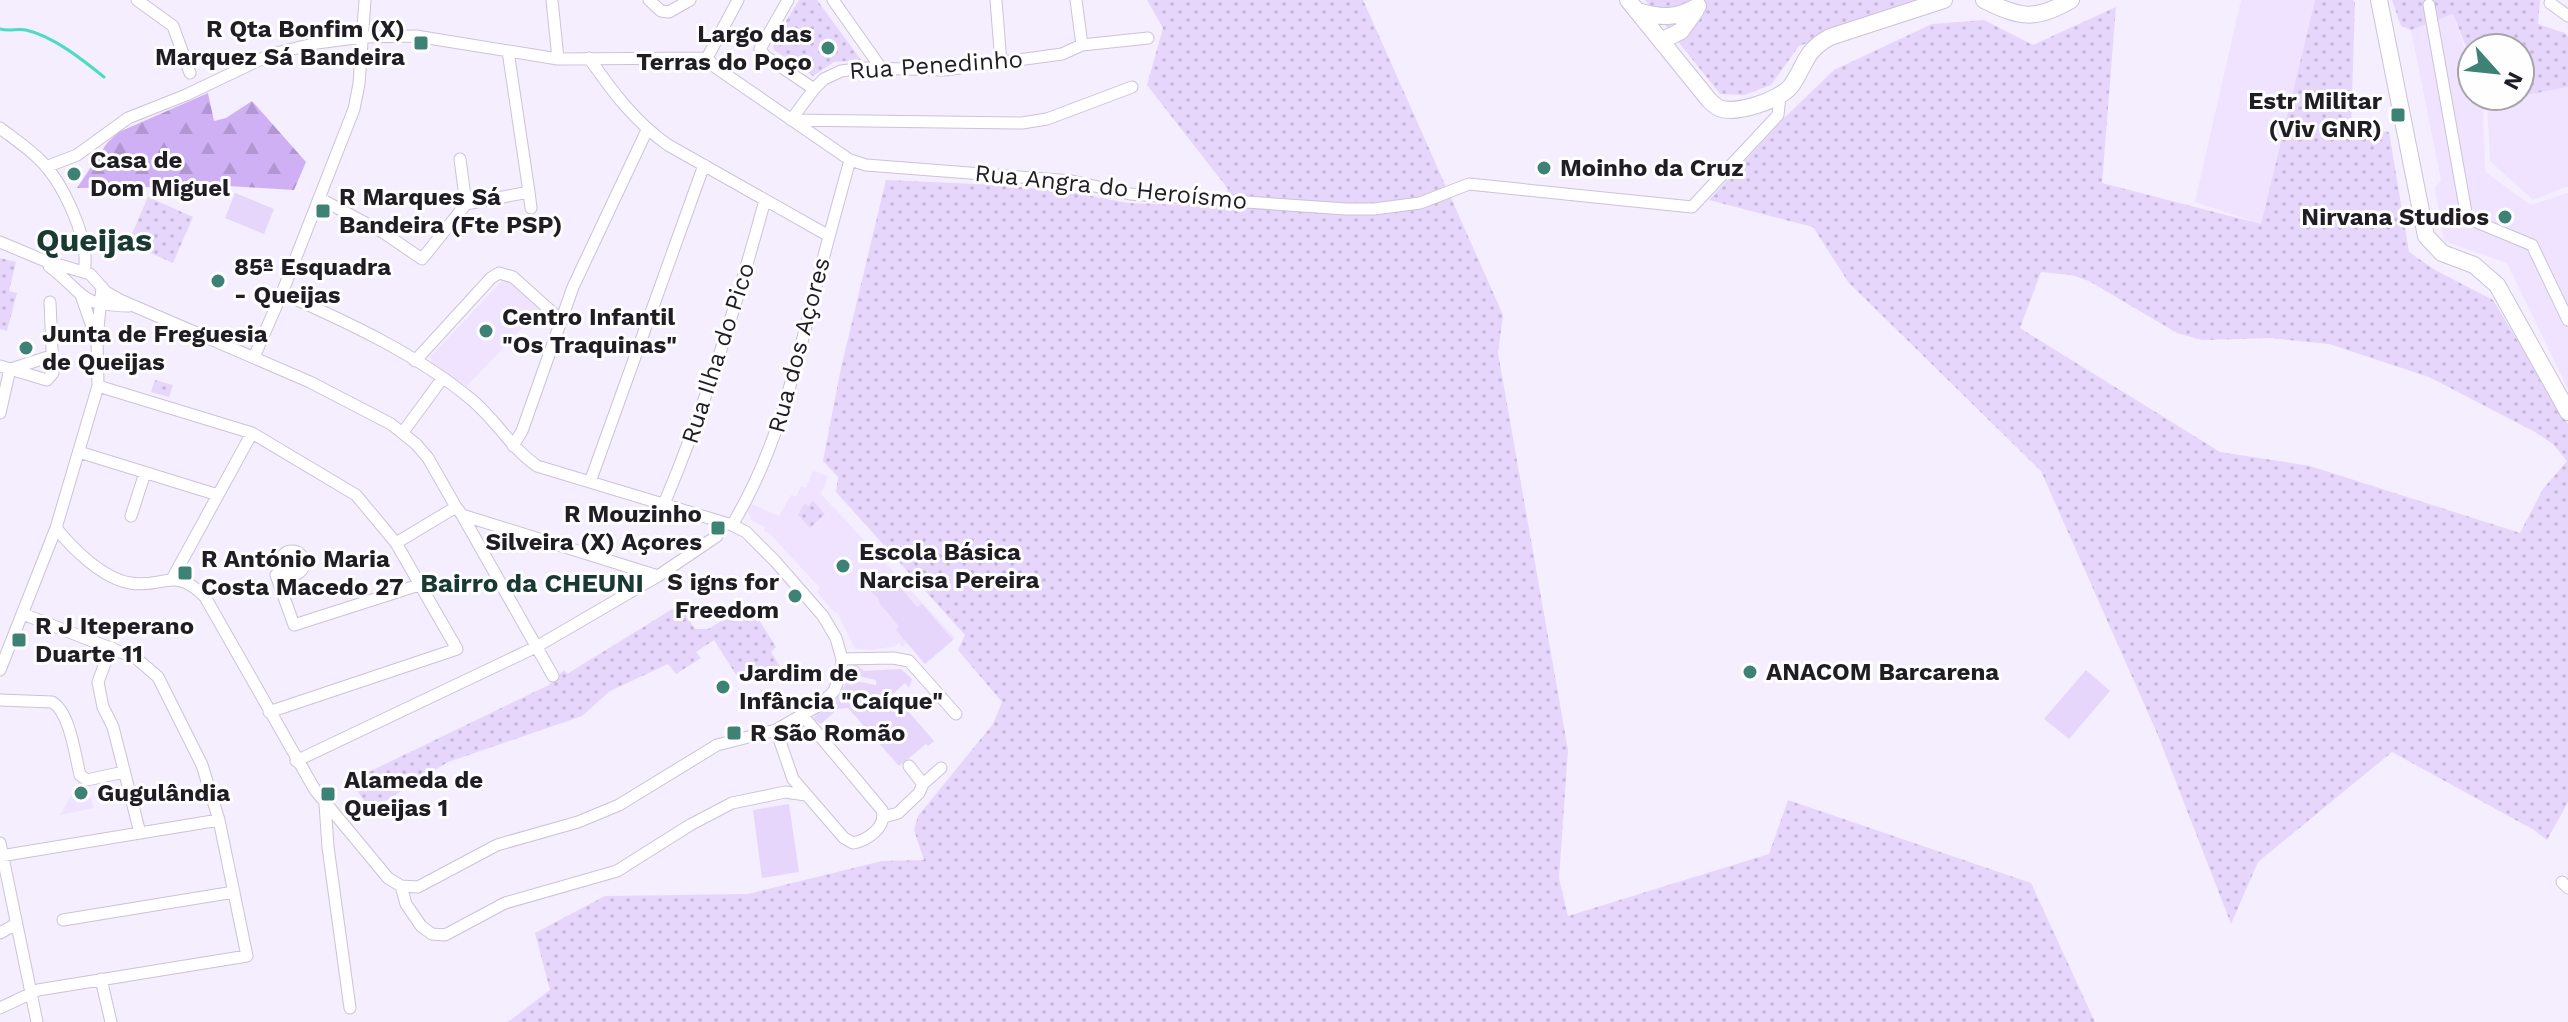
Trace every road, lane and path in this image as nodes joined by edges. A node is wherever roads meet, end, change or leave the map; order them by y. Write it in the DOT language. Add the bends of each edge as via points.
graph roads {
  1 [pos="137,0"];
  2 [pos="365,0"];
  3 [pos="552,0"];
  4 [pos="649,0"];
  5 [pos="690,0"];
  6 [pos="738,0"];
  7 [pos="788,0"];
  8 [pos="850,0"];
  9 [pos="996,0"];
  10 [pos="1076,0"];
  11 [pos="1944,0"];
  12 [pos="1984,0"];
  13 [pos="2071,0"];
  14 [pos="2379,0"];
  15 [pos="2550,3"];
  16 [pos="835,4"];
  17 [pos="1632,5"];
  18 [pos="2429,5"];
  19 [pos="1694,11"];
  20 [pos="2568,16"];
  21 [pos="362,37"];
  22 [pos="1148,38"];
  23 [pos="1661,41"];
  24 [pos="1082,45"];
  25 [pos="508,51"];
  26 [pos="589,58"];
  27 [pos="707,58"];
  28 [pos="558,59"];
  29 [pos="1001,63"];
  30 [pos="881,68"];
  31 [pos="1685,71"];
  32 [pos="190,73"];
  33 [pos="207,85"];
  34 [pos="1132,87"];
  35 [pos="814,89"];
  36 [pos="186,95"];
  37 [pos="1780,96"];
  38 [pos="791,120"];
  39 [pos="0,128"];
  40 [pos="647,130"];
  41 [pos="460,159"];
  42 [pos="850,160"];
  43 [pos="704,165"];
  44 [pos="46,167"];
  45 [pos="529,192"];
  46 [pos="319,198"];
  47 [pos="765,200"];
  48 [pos="466,204"];
  49 [pos="531,208"];
  50 [pos="829,236"];
  51 [pos="0,242"];
  52 [pos="43,260"];
  53 [pos="82,272"];
  54 [pos="72,285"];
  55 [pos="282,293"];
  56 [pos="96,297"];
  57 [pos="50,302"];
  58 [pos="134,306"];
  59 [pos="561,320"];
  60 [pos="2568,320"];
  61 [pos="97,339"];
  62 [pos="51,356"];
  63 [pos="254,357"];
  64 [pos="415,361"];
  65 [pos="5,368"];
  66 [pos="442,379"];
  67 [pos="98,386"];
  68 [pos="2568,412"];
  69 [pos="0,413"];
  70 [pos="403,432"];
  71 [pos="252,433"];
  72 [pos="513,446"];
  73 [pos="79,452"];
  74 [pos="145,473"];
  75 [pos="590,482"];
  76 [pos="218,495"];
  77 [pos="664,504"];
  78 [pos="459,511"];
  79 [pos="131,516"];
  80 [pos="732,525"];
  81 [pos="56,528"];
  82 [pos="717,536"];
  83 [pos="396,543"];
  84 [pos="282,570"];
  85 [pos="658,576"];
  86 [pos="172,579"];
  87 [pos="419,585"];
  88 [pos="23,614"];
  89 [pos="111,647"];
  90 [pos="536,647"];
  91 [pos="842,659"];
  92 [pos="0,670"];
  93 [pos="553,676"];
  94 [pos="0,700"];
  95 [pos="269,712"];
  96 [pos="956,714"];
  97 [pos="803,716"];
  98 [pos="776,730"];
  99 [pos="296,761"];
  100 [pos="909,766"];
  101 [pos="941,768"];
  102 [pos="124,772"];
  103 [pos="923,784"];
  104 [pos="806,795"];
  105 [pos="325,803"];
  106 [pos="884,817"];
  107 [pos="219,820"];
  108 [pos="140,833"];
  109 [pos="1,851"];
  110 [pos="401,886"];
  111 [pos="234,892"];
  112 [pos="63,920"];
  113 [pos="16,924"];
  114 [pos="0,933"];
  115 [pos="101,979"];
  116 [pos="30,992"];
  117 [pos="0,1008"];
  118 [pos="350,1008"];
  119 [pos="37,1022"];
  120 [pos="111,1022"];
  1 -- 32 [label="street" via="173,26"];
  2 -- 21 [label="street"];
  3 -- 28 [label="street"];
  4 -- 5 [label="street" via="669,12"];
  6 -- 27 [label="street"];
  7 -- 35 [label="street" via="760,49"];
  8 -- 16 [label="street"];
  9 -- 29 [label="street"];
  10 -- 24 [label="street"];
  11 -- 37 [label="street" via="1817,44"];
  12 -- 13 [label="street" via="2023,16"];
  14 -- 68 [label="street" via="2426,236 2442,253 2474,265 2497,285"];
  15 -- 20 [label="street"];
  16 -- 30 [label="street"];
  17 -- 19 [label="street" via="1668,18"];
  17 -- 23 [label="street"];
  18 -- 60 [label="street" via="2467,218 2532,245"];
  19 -- 23 [label="street" via="1673,36"];
  19 -- 31 [label="street" via="1681,50"];
  21 -- 25 [label="street" via="416,36"];
  21 -- 33 [label="street" via="272,54"];
  21 -- 46 [label="street" via="354,109"];
  22 -- 24 [label="street, Rua Penedinho"];
  23 -- 31 [label="street"];
  24 -- 29 [label="street, Rua Penedinho" via="1062,54"];
  25 -- 28 [label="street"];
  25 -- 45 [label="street"];
  26 -- 27 [label="street"];
  26 -- 28 [label="street"];
  26 -- 40 [label="street" via="608,88"];
  27 -- 38 [label="street, Rua Angra do Heroísmo"];
  29 -- 30 [label="street, Rua Penedinho" via="945,70"];
  30 -- 35 [label="street, Rua Penedinho" via="841,71"];
  31 -- 37 [label="street" via="1719,108 1755,105"];
  32 -- 33 [label="street"];
  32 -- 36 [label="street"];
  33 -- 36 [label="street"];
  34 -- 38 [label="street" via="1022,123"];
  35 -- 38 [label="street, Rua Penedinho"];
  36 -- 44 [label="street" via="128,118 77,155"];
  37 -- 42 [label="street, Rua Angra do Heroísmo" via="1778,115 1692,207 1469,184 1420,203 1346,209 1130,194 1072,181"];
  38 -- 42 [label="street, Rua Angra do Heroísmo"];
  39 -- 44 [label="street"];
  40 -- 43 [label="street"];
  40 -- 59 [label="street"];
  41 -- 48 [label="street"];
  42 -- 50 [label="street, Rua dos Açores"];
  43 -- 47 [label="street"];
  43 -- 75 [label="street"];
  44 -- 53 [label="street" via="64,192 80,233 86,252"];
  45 -- 48 [label="street"];
  45 -- 49 [label="street"];
  46 -- 48 [label="street" via="422,259"];
  46 -- 55 [label="street"];
  47 -- 50 [label="street"];
  47 -- 77 [label="street, Rua Ilha do Pico" via="718,365"];
  50 -- 80 [label="street, Rua dos Açores" via="777,430"];
  51 -- 52 [label="street"];
  52 -- 53 [label="street"];
  52 -- 54 [label="street"];
  53 -- 54 [label="street"];
  53 -- 56 [label="street" via="95,278"];
  54 -- 56 [label="street"];
  55 -- 63 [label="street"];
  55 -- 64 [label="street"];
  56 -- 58 [label="street"];
  56 -- 58 [label="street"];
  56 -- 61 [label="street"];
  56 -- 61 [label="street"];
  57 -- 62 [label="street"];
  58 -- 63 [label="street"];
  59 -- 64 [label="street" via="513,277 499,273"];
  59 -- 72 [label="street"];
  61 -- 67 [label="street"];
  62 -- 65 [label="street"];
  62 -- 65 [label="street" via="53,373 47,380"];
  63 -- 70 [label="street"];
  64 -- 66 [label="street"];
  65 -- 69 [label="street"];
  66 -- 70 [label="street"];
  66 -- 72 [label="street" via="478,406"];
  67 -- 71 [label="street"];
  67 -- 73 [label="street"];
  70 -- 78 [label="street" via="428,458"];
  71 -- 76 [label="street"];
  71 -- 83 [label="street" via="356,495"];
  72 -- 75 [label="street" via="537,466"];
  73 -- 74 [label="street"];
  73 -- 81 [label="street"];
  74 -- 76 [label="street"];
  74 -- 79 [label="street"];
  75 -- 77 [label="street"];
  76 -- 86 [label="street"];
  77 -- 80 [label="street"];
  78 -- 83 [label="street"];
  78 -- 85 [label="street"];
  78 -- 90 [label="street"];
  80 -- 91 [label="street" via="749,535 803,591 834,635"];
  81 -- 86 [label="street" via="84,559 123,581"];
  81 -- 88 [label="street"];
  82 -- 85 [label="street"];
  83 -- 87 [label="street"];
  84 -- 87 [label="street" via="276,575 294,625"];
  85 -- 90 [label="street"];
  86 -- 95 [label="street" via="197,588 205,597"];
  87 -- 95 [label="street" via="457,649"];
  88 -- 89 [label="street"];
  88 -- 92 [label="street"];
  89 -- 102 [label="street" via="98,682"];
  89 -- 107 [label="street" via="136,658 158,677 202,765"];
  90 -- 93 [label="street"];
  90 -- 99 [label="street"];
  91 -- 96 [label="street" via="909,661"];
  91 -- 97 [label="street" via="834,691"];
  94 -- 102 [label="street" via="58,705 80,775 87,780"];
  95 -- 99 [label="street"];
  97 -- 98 [label="street"];
  97 -- 106 [label="street"];
  98 -- 104 [label="street" via="788,769"];
  98 -- 110 [label="street" via="717,745 598,814 497,845 422,887"];
  99 -- 105 [label="street"];
  100 -- 103 [label="street"];
  101 -- 103 [label="street"];
  102 -- 108 [label="street"];
  103 -- 106 [label="street" via="898,813"];
  104 -- 106 [label="street" via="853,843 881,826"];
  104 -- 110 [label="street" via="785,792 732,803 617,871 505,903 445,935 421,926"];
  105 -- 110 [label="street" via="388,878"];
  105 -- 118 [label="street"];
  107 -- 108 [label="street"];
  107 -- 111 [label="street"];
  108 -- 109 [label="street"];
  109 -- 113 [label="street"];
  111 -- 112 [label="street"];
  111 -- 115 [label="street" via="247,956"];
  113 -- 114 [label="street"];
  113 -- 116 [label="street"];
  115 -- 116 [label="street"];
  115 -- 120 [label="street"];
  116 -- 117 [label="street"];
  116 -- 119 [label="street"];
}
